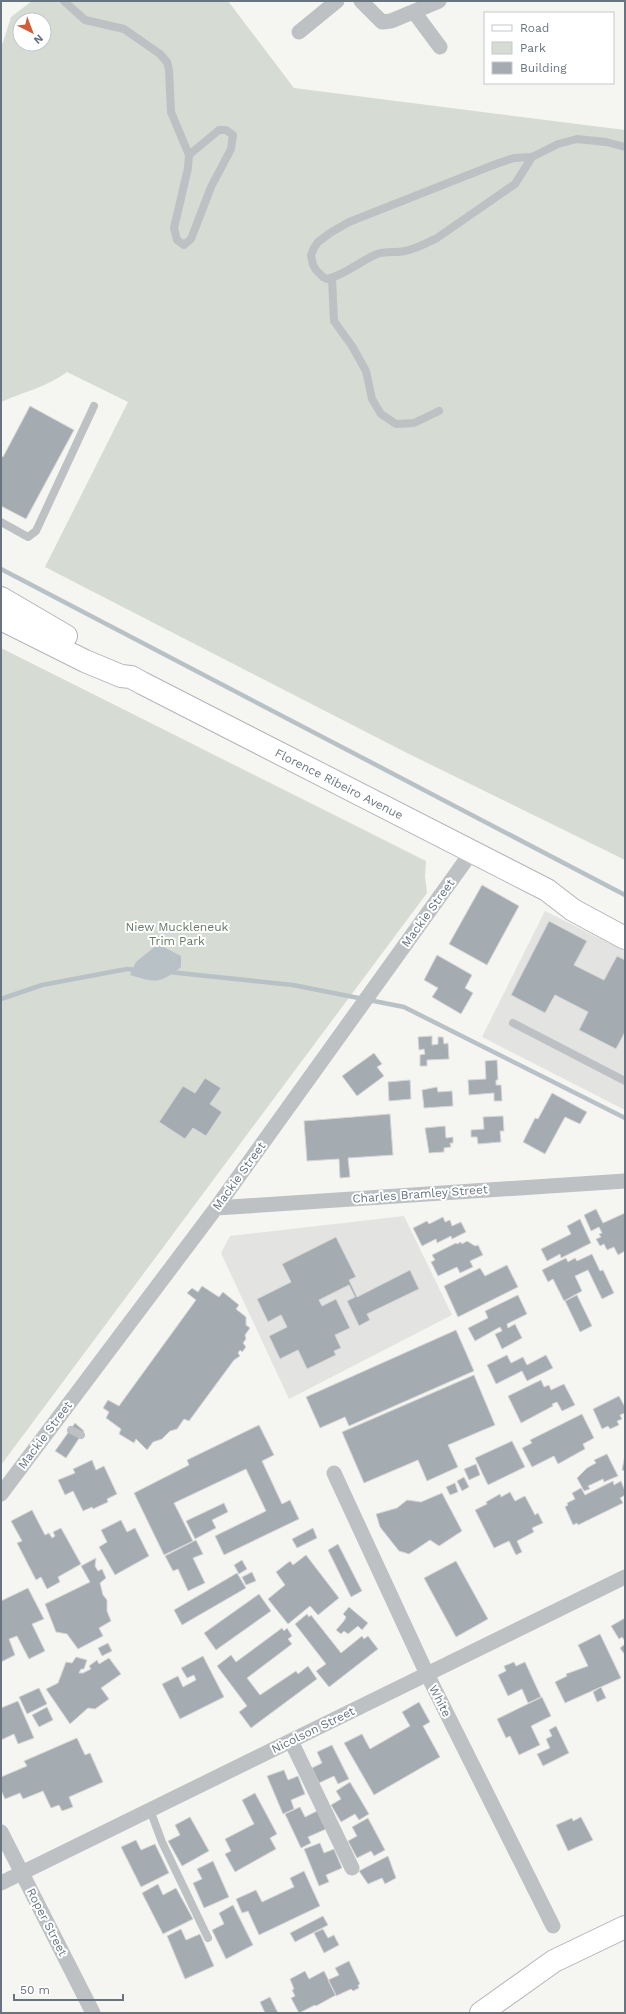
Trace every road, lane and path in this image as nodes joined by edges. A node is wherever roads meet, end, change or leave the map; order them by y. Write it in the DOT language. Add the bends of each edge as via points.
graph roads {
  1 [pos="64,1"];
  2 [pos="337,1"];
  3 [pos="361,1"];
  4 [pos="439,1"];
  5 [pos="414,12"];
  6 [pos="299,32"];
  7 [pos="440,47"];
  8 [pos="625,147"];
  9 [pos="189,155"];
  10 [pos="532,158"];
  11 [pos="332,278"];
  12 [pos="94,406"];
  13 [pos="439,411"];
  14 [pos="1,522"];
  15 [pos="1,598"];
  16 [pos="1,619"];
  17 [pos="131,677"];
  18 [pos="471,853"];
  19 [pos="547,890"];
  20 [pos="625,922"];
  21 [pos="625,938"];
  22 [pos="513,1023"];
  23 [pos="625,1081"];
  24 [pos="625,1181"];
  25 [pos="216,1208"];
  26 [pos="71,1430"];
  27 [pos="81,1436"];
  28 [pos="334,1473"];
  29 [pos="1,1494"];
  30 [pos="625,1577"];
  31 [pos="427,1674"];
  32 [pos="291,1741"];
  33 [pos="150,1810"];
  34 [pos="1,1832"];
  35 [pos="352,1868"];
  36 [pos="22,1873"];
  37 [pos="1,1883"];
  38 [pos="553,1926"];
  39 [pos="625,1928"];
  40 [pos="208,1938"];
  41 [pos="93,2013"];
  42 [pos="481,2013"];
  1 -- 9 [label="lane" via="85,20 124,29 160,54 167,62 170,70 171,112"];
  2 -- 6 [label="street"];
  3 -- 5 [label="street" via="382,22"];
  4 -- 5 [label="street"];
  5 -- 7 [label="street"];
  8 -- 10 [label="lane" via="577,139 558,144"];
  9 -- 9 [label="lane" via="219,130 226,130 233,136 231,149 211,187 191,239 184,245 177,240 174,228"];
  10 -- 11 [label="lane" via="515,184 437,238 405,251 362,260"];
  10 -- 11 [label="lane" via="514,158 496,164 349,222 330,233 314,248 311,260 323,277"];
  11 -- 13 [label="lane" via="334,321 366,372 372,399 381,414 396,424 414,423"];
  12 -- 14 [label="lane" via="36,531 28,537"];
  15 -- 17 [label="main road, Florence Ribeiro Avenue" via="125,670"];
  16 -- 17 [label="main road, Florence Ribeiro Avenue" via="121,676"];
  17 -- 18 [label="main road, Florence Ribeiro Avenue"];
  18 -- 19 [label="main road, Florence Ribeiro Avenue"];
  18 -- 25 [label="street, Mackie Street"];
  19 -- 20 [label="main road, Florence Ribeiro Avenue" via="565,892"];
  19 -- 21 [label="main road, Florence Ribeiro Avenue" via="573,910"];
  22 -- 23 [label="lane"];
  24 -- 25 [label="street, Charles Bramley Street"];
  25 -- 29 [label="street, Mackie Street"];
  26 -- 27 [label="lane"];
  28 -- 31 [label="street, White"];
  30 -- 31 [label="street, Nicolson Street"];
  31 -- 32 [label="street, Nicolson Street"];
  31 -- 38 [label="street, White"];
  32 -- 33 [label="street, Nicolson Street"];
  32 -- 35 [label="street"];
  33 -- 36 [label="street, Nicolson Street"];
  33 -- 40 [label="lane" via="162,1842"];
  34 -- 36 [label="street, Roper Street"];
  36 -- 37 [label="street, Nicolson Street"];
  36 -- 41 [label="street, Roper Street"];
  39 -- 42 [label="main road" via="554,1961"];
}
